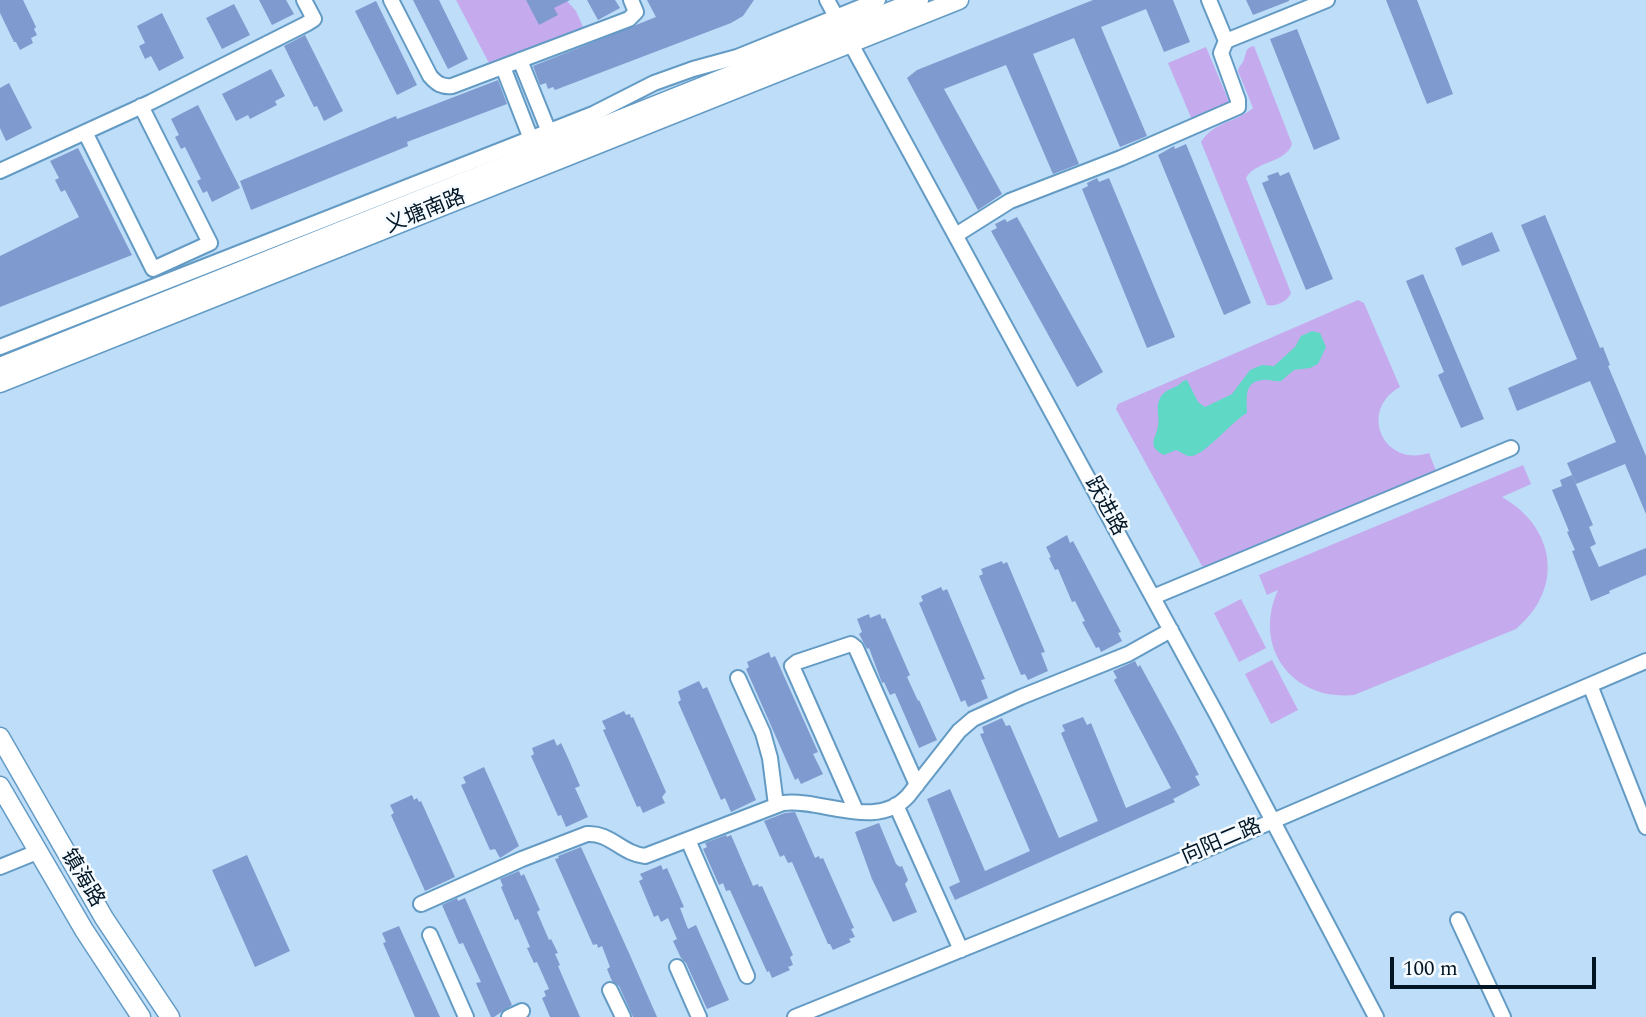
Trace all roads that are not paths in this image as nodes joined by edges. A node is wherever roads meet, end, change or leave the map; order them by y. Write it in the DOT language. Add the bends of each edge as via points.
graph roads {
  1 [pos="304,0"];
  2 [pos="391,0"];
  3 [pos="631,0"];
  4 [pos="827,0"];
  5 [pos="878,0"];
  6 [pos="919,0"];
  7 [pos="959,0"];
  8 [pos="1209,0"];
  9 [pos="1327,0"];
  10 [pos="844,30"];
  11 [pos="1226,41"];
  12 [pos="520,60"];
  13 [pos="503,67"];
  14 [pos="141,106"];
  15 [pos="85,132"];
  16 [pos="549,132"];
  17 [pos="531,139"];
  18 [pos="0,171"];
  19 [pos="956,235"];
  20 [pos="180,257"];
  21 [pos="193,281"];
  22 [pos="0,347"];
  23 [pos="0,367"];
  24 [pos="0,383"];
  25 [pos="1511,448"];
  26 [pos="1153,597"];
  27 [pos="1171,630"];
  28 [pos="1646,661"];
  29 [pos="738,678"];
  30 [pos="1590,685"];
  31 [pos="0,737"];
  32 [pos="917,785"];
  33 [pos="0,786"];
  34 [pos="896,805"];
  35 [pos="776,806"];
  36 [pos="856,811"];
  37 [pos="1273,821"];
  38 [pos="1646,827"];
  39 [pos="688,840"];
  40 [pos="37,852"];
  41 [pos="0,867"];
  42 [pos="421,904"];
  43 [pos="1458,920"];
  44 [pos="430,935"];
  45 [pos="961,950"];
  46 [pos="677,967"];
  47 [pos="747,976"];
  48 [pos="610,990"];
  49 [pos="141,1017"];
  50 [pos="170,1017"];
  51 [pos="466,1017"];
  52 [pos="622,1017"];
  53 [pos="699,1017"];
  54 [pos="795,1017"];
  55 [pos="1376,1017"];
  56 [pos="1503,1017"];
  1 -- 14 [label="street" via="313,19 306,24"];
  2 -- 13 [label="street" via="430,76 439,84 452,86"];
  3 -- 12 [label="street" via="636,12 629,19"];
  4 -- 10 [label="street, 跃进路"];
  5 -- 10 [label="street"];
  6 -- 10 [label="main road"];
  7 -- 10 [label="main road"];
  8 -- 11 [label="street"];
  9 -- 11 [label="street"];
  10 -- 16 [label="street" via="693,69"];
  10 -- 19 [label="street, 跃进路"];
  10 -- 21 [label="main road, 义塘南路"];
  10 -- 24 [label="main road, 义塘南路"];
  11 -- 19 [label="street" via="1221,53 1238,107 1010,201"];
  12 -- 13 [label="street"];
  12 -- 16 [label="street"];
  13 -- 17 [label="street"];
  14 -- 15 [label="street"];
  14 -- 20 [label="street" via="211,243"];
  15 -- 18 [label="street"];
  15 -- 20 [label="street" via="153,269"];
  16 -- 17 [label="street"];
  17 -- 21 [label="street"];
  19 -- 26 [label="street, 跃进路"];
  20 -- 21 [label="street"];
  21 -- 22 [label="street"];
  21 -- 23 [label="main road, 义塘南路"];
  25 -- 26 [label="street"];
  26 -- 27 [label="street, 跃进路"];
  27 -- 32 [label="street" via="1128,654 973,719"];
  27 -- 37 [label="street, 跃进路"];
  28 -- 30 [label="street, 向阳二路"];
  29 -- 35 [label="street" via="763,733"];
  30 -- 37 [label="street, 向阳二路"];
  30 -- 38 [label="street"];
  31 -- 50 [label="main road, 镇海路" via="104,918"];
  32 -- 34 [label="street"];
  32 -- 36 [label="street" via="856,648 851,644 797,662 792,666"];
  33 -- 40 [label="main road, 镇海路"];
  34 -- 36 [label="street"];
  34 -- 45 [label="street"];
  35 -- 36 [label="street" via="795,802"];
  35 -- 39 [label="street"];
  37 -- 45 [label="street, 向阳二路"];
  37 -- 55 [label="street, 跃进路"];
  39 -- 42 [label="street" via="645,856 626,851 604,835 587,834"];
  39 -- 47 [label="street"];
  40 -- 41 [label="street"];
  40 -- 49 [label="main road, 镇海路"];
  43 -- 56 [label="street"];
  44 -- 51 [label="street"];
  45 -- 54 [label="street, 向阳二路"];
  46 -- 53 [label="street"];
  48 -- 52 [label="street"];
}
